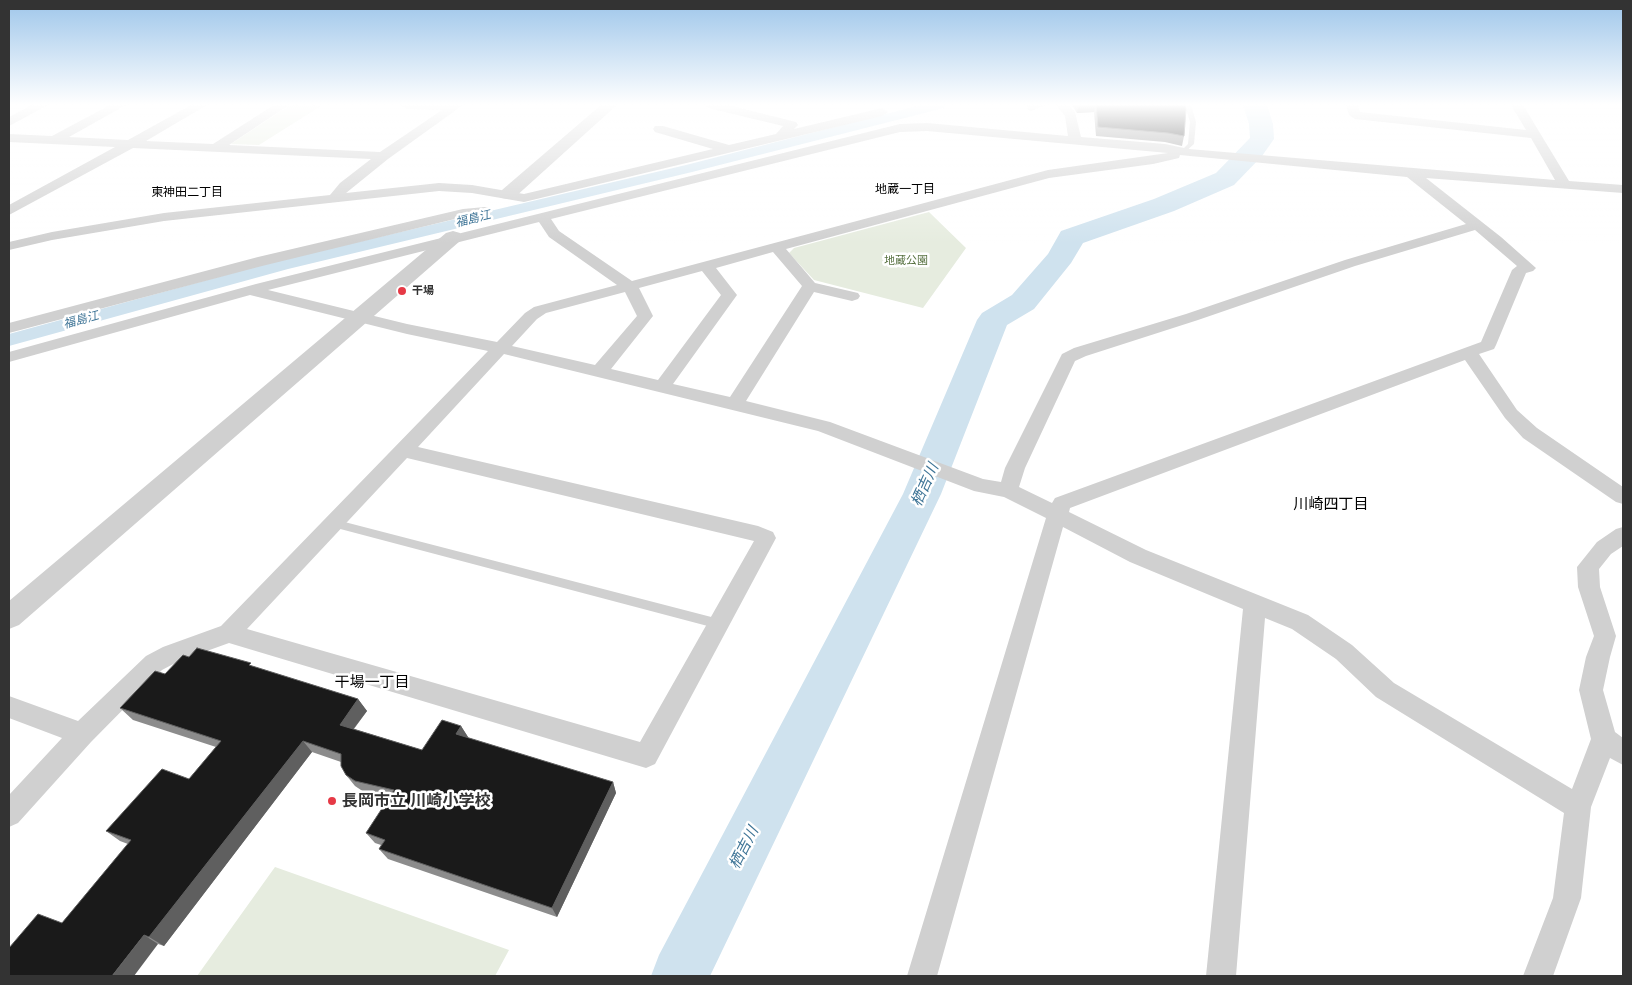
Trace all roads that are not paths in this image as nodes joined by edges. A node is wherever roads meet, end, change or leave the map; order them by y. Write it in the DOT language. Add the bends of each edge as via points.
graph roads {
  1 [pos="120,151"];
  2 [pos="277,151"];
  3 [pos="390,151"];
  4 [pos="557,151"];
  5 [pos="725,151"];
  6 [pos="799,151"];
  7 [pos="1176,151"];
  8 [pos="1544,151"];
  9 [pos="1186,152"];
  10 [pos="383,156"];
  11 [pos="1411,173"];
  12 [pos="1565,185"];
  13 [pos="1623,189"];
  14 [pos="508,194"];
  15 [pos="334,199"];
  16 [pos="9,211"];
  17 [pos="480,214"];
  18 [pos="542,216"];
  19 [pos="1477,225"];
  20 [pos="450,239"];
  21 [pos="9,246"];
  22 [pos="778,248"];
  23 [pos="707,267"];
  24 [pos="810,286"];
  25 [pos="631,287"];
  26 [pos="250,290"];
  27 [pos="852,296"];
  28 [pos="359,316"];
  29 [pos="9,328"];
  30 [pos="500,348"];
  31 [pos="1469,353"];
  32 [pos="9,357"];
  33 [pos="599,372"];
  34 [pos="662,387"];
  35 [pos="734,404"];
  36 [pos="403,450"];
  37 [pos="1008,490"];
  38 [pos="1623,498"];
  39 [pos="1058,516"];
  40 [pos="333,524"];
  41 [pos="1623,535"];
  42 [pos="1255,604"];
  43 [pos="9,617"];
  44 [pos="719,624"];
  45 [pos="229,633"];
  46 [pos="9,707"];
  47 [pos="82,734"];
  48 [pos="1614,746"];
  49 [pos="1578,807"];
  50 [pos="9,814"];
  51 [pos="922,976"];
  52 [pos="1221,976"];
  53 [pos="1538,976"];
  1 -- 16 [label="street"];
  2 -- 10 [label="street"];
  3 -- 10 [label="street"];
  4 -- 14 [label="street"];
  5 -- 14 [label="street" via="524,198"];
  6 -- 18 [label="street"];
  7 -- 9 [label="street"];
  8 -- 12 [label="street"];
  9 -- 11 [label="street"];
  9 -- 22 [label="street" via="1153,160 1048,174"];
  10 -- 15 [label="street" via="345,186"];
  11 -- 12 [label="street"];
  11 -- 19 [label="street"];
  12 -- 13 [label="street"];
  14 -- 15 [label="street" via="450,187"];
  14 -- 17 [label="street"];
  15 -- 21 [label="street" via="164,217"];
  17 -- 20 [label="street"];
  17 -- 29 [label="street" via="463,213 258,262"];
  18 -- 20 [label="street"];
  18 -- 25 [label="street" via="554,234"];
  19 -- 31 [label="street" via="1528,268 1520,270 1488,345"];
  19 -- 37 [label="street" via="1350,263 1068,358 1015,468"];
  20 -- 26 [label="street"];
  20 -- 28 [label="street"];
  22 -- 23 [label="street"];
  22 -- 24 [label="street"];
  23 -- 25 [label="street"];
  23 -- 34 [label="street" via="729,295"];
  24 -- 27 [label="street"];
  24 -- 35 [label="street"];
  25 -- 30 [label="street" via="540,310"];
  25 -- 33 [label="street" via="645,316"];
  26 -- 28 [label="street"];
  26 -- 32 [label="street"];
  28 -- 30 [label="street"];
  28 -- 43 [label="street"];
  30 -- 33 [label="street"];
  30 -- 36 [label="street"];
  31 -- 38 [label="street" via="1511,414 1530,433"];
  31 -- 39 [label="street" via="1062,503"];
  33 -- 34 [label="street"];
  34 -- 35 [label="street"];
  35 -- 37 [label="street" via="823,426 981,486"];
  36 -- 40 [label="street"];
  36 -- 44 [label="street" via="766,538"];
  37 -- 39 [label="street"];
  39 -- 42 [label="street" via="1138,556"];
  39 -- 51 [label="street"];
  40 -- 44 [label="lane"];
  40 -- 45 [label="street"];
  41 -- 48 [label="street" via="1604,548 1588,567 1589,587 1605,636 1591,690"];
  42 -- 49 [label="street" via="1300,622 1344,652 1385,690"];
  42 -- 52 [label="street"];
  44 -- 45 [label="street" via="646,756"];
  45 -- 47 [label="street" via="154,662"];
  46 -- 47 [label="street"];
  47 -- 50 [label="street"];
  48 -- 49 [label="street"];
  49 -- 53 [label="street" via="1567,898"];
}
